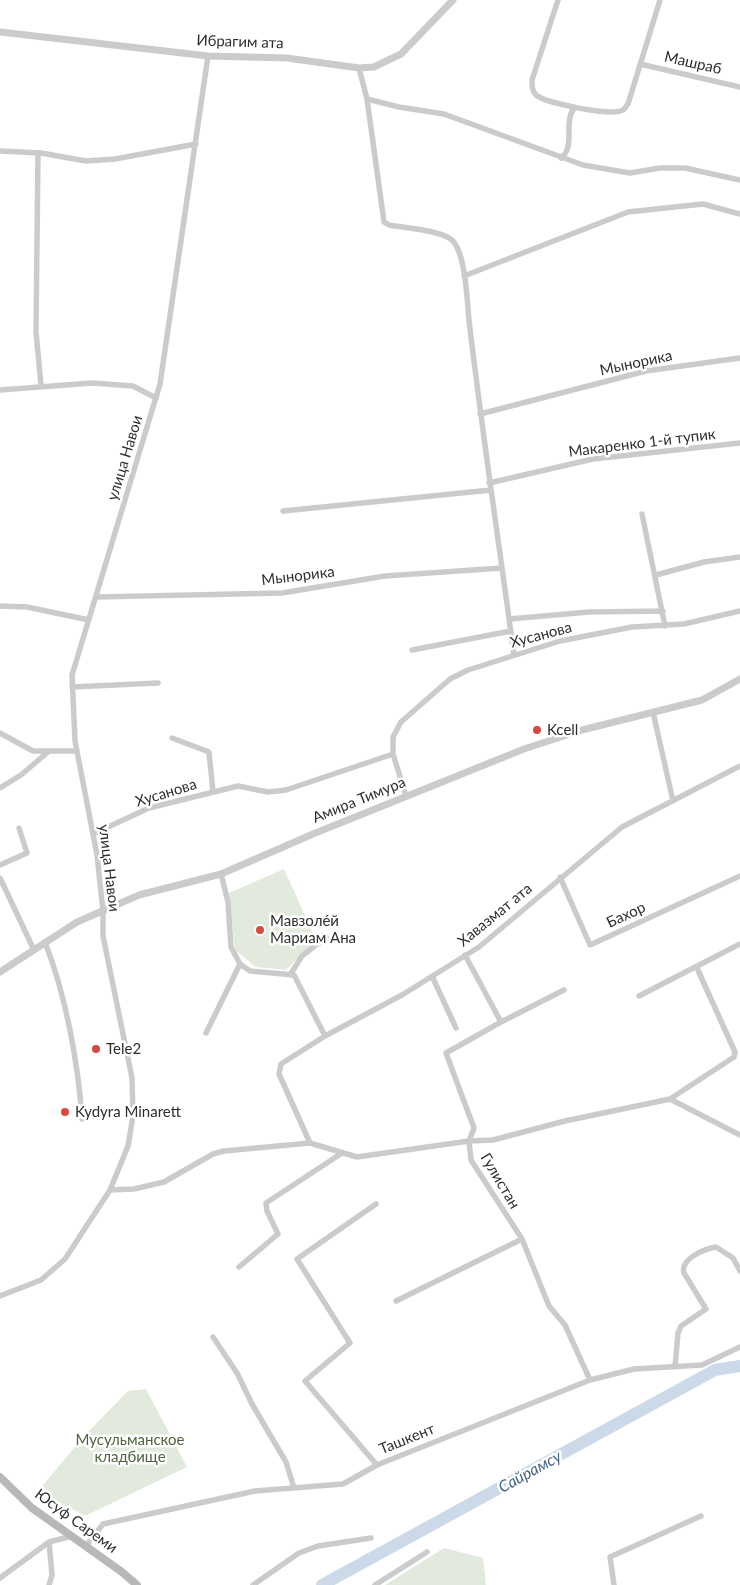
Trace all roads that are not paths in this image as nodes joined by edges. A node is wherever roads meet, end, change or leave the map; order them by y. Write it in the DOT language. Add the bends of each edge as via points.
graph roads {
  1 [pos="454,0"];
  2 [pos="558,0"];
  3 [pos="660,0"];
  4 [pos="0,32"];
  5 [pos="208,56"];
  6 [pos="640,64"];
  7 [pos="359,68"];
  8 [pos="740,87"];
  9 [pos="367,99"];
  10 [pos="574,108"];
  11 [pos="196,144"];
  12 [pos="0,151"];
  13 [pos="38,153"];
  14 [pos="561,158"];
  15 [pos="740,180"];
  16 [pos="740,214"];
  17 [pos="464,276"];
  18 [pos="740,358"];
  19 [pos="41,385"];
  20 [pos="0,390"];
  21 [pos="156,398"];
  22 [pos="480,414"];
  23 [pos="740,443"];
  24 [pos="490,483"];
  25 [pos="490,490"];
  26 [pos="283,511"];
  27 [pos="642,514"];
  28 [pos="740,557"];
  29 [pos="502,568"];
  30 [pos="656,576"];
  31 [pos="96,597"];
  32 [pos="0,606"];
  33 [pos="663,611"];
  34 [pos="740,612"];
  35 [pos="509,619"];
  36 [pos="89,620"];
  37 [pos="666,626"];
  38 [pos="511,631"];
  39 [pos="412,650"];
  40 [pos="514,655"];
  41 [pos="740,680"];
  42 [pos="158,683"];
  43 [pos="72,688"];
  44 [pos="653,712"];
  45 [pos="0,733"];
  46 [pos="172,738"];
  47 [pos="49,751"];
  48 [pos="77,751"];
  49 [pos="393,754"];
  50 [pos="740,766"];
  51 [pos="0,788"];
  52 [pos="213,792"];
  53 [pos="406,796"];
  54 [pos="673,801"];
  55 [pos="20,828"];
  56 [pos="93,834"];
  57 [pos="0,865"];
  58 [pos="221,874"];
  59 [pos="740,876"];
  60 [pos="560,877"];
  61 [pos="0,878"];
  62 [pos="103,910"];
  63 [pos="326,937"];
  64 [pos="45,942"];
  65 [pos="740,944"];
  66 [pos="34,950"];
  67 [pos="465,955"];
  68 [pos="240,964"];
  69 [pos="697,968"];
  70 [pos="0,972"];
  71 [pos="290,975"];
  72 [pos="432,976"];
  73 [pos="564,990"];
  74 [pos="640,996"];
  75 [pos="501,1022"];
  76 [pos="456,1028"];
  77 [pos="206,1033"];
  78 [pos="325,1036"];
  79 [pos="670,1099"];
  80 [pos="82,1119"];
  81 [pos="740,1135"];
  82 [pos="469,1141"];
  83 [pos="310,1142"];
  84 [pos="342,1153"];
  85 [pos="110,1190"];
  86 [pos="376,1204"];
  87 [pos="522,1239"];
  88 [pos="239,1268"];
  89 [pos="740,1271"];
  90 [pos="0,1296"];
  91 [pos="396,1301"];
  92 [pos="213,1337"];
  93 [pos="740,1347"];
  94 [pos="675,1366"];
  95 [pos="590,1380"];
  96 [pos="377,1465"];
  97 [pos="0,1477"];
  98 [pos="294,1488"];
  99 [pos="701,1516"];
  100 [pos="72,1536"];
  101 [pos="372,1538"];
  102 [pos="49,1542"];
  103 [pos="86,1546"];
  104 [pos="427,1552"];
  105 [pos="0,1578"];
  106 [pos="49,1585"];
  107 [pos="137,1585"];
  108 [pos="253,1585"];
  109 [pos="374,1585"];
  110 [pos="614,1585"];
  1 -- 7 [label="street, Ибрагим ата" via="401,54 374,67"];
  2 -- 10 [label="street" via="532,80 532,90 537,96"];
  3 -- 6 [label="street"];
  4 -- 5 [label="street, Ибрагим ата"];
  5 -- 7 [label="street, Ибрагим ата" via="287,58"];
  5 -- 11 [label="street, улица Навои"];
  6 -- 8 [label="street, Машраб"];
  6 -- 10 [label="street" via="628,104 623,110"];
  7 -- 9 [label="street"];
  9 -- 14 [label="street" via="444,114"];
  9 -- 17 [label="street" via="384,222 442,234 452,240"];
  10 -- 14 [label="street" via="568,120 567,153"];
  11 -- 13 [label="street" via="86,161"];
  11 -- 21 [label="street, улица Навои"];
  12 -- 13 [label="street"];
  13 -- 19 [label="street" via="36,332"];
  14 -- 15 [label="street" via="630,173 685,168"];
  16 -- 17 [label="street" via="703,204 628,212"];
  17 -- 22 [label="street"];
  18 -- 22 [label="street, Мынорика" via="646,371"];
  19 -- 20 [label="street"];
  19 -- 21 [label="street" via="92,383 133,386"];
  21 -- 31 [label="street, улица Навои"];
  22 -- 24 [label="street"];
  23 -- 24 [label="street, Макаренко 1-й тупик" via="593,458"];
  24 -- 25 [label="street"];
  25 -- 26 [label="street"];
  25 -- 29 [label="street"];
  27 -- 30 [label="street"];
  28 -- 30 [label="street" via="704,562"];
  29 -- 31 [label="street, Мынорика" via="386,576 282,593"];
  29 -- 35 [label="street"];
  30 -- 33 [label="street"];
  31 -- 36 [label="street, улица Навои"];
  32 -- 36 [label="street" via="27,607"];
  33 -- 35 [label="street" via="589,612"];
  33 -- 37 [label="street"];
  34 -- 37 [label="street, Хусанова"];
  35 -- 38 [label="street"];
  36 -- 43 [label="street, улица Навои" via="72,675"];
  37 -- 40 [label="street, Хусанова" via="632,627"];
  38 -- 39 [label="street"];
  38 -- 40 [label="street"];
  40 -- 49 [label="street, Хусанова" via="468,670 434,692 401,722 393,737"];
  41 -- 44 [label="street, Амира Тимура" via="702,700"];
  42 -- 43 [label="street"];
  43 -- 48 [label="street, улица Навои"];
  44 -- 53 [label="street, Амира Тимура" via="524,749"];
  44 -- 54 [label="street"];
  45 -- 47 [label="street" via="33,750"];
  46 -- 52 [label="street" via="210,752"];
  47 -- 48 [label="street"];
  47 -- 51 [label="street"];
  48 -- 56 [label="street, улица Навои"];
  49 -- 52 [label="street, Хусанова" via="286,790 268,792 238,786"];
  49 -- 53 [label="street, Хусанова"];
  50 -- 54 [label="street, Хавазмат ата"];
  52 -- 56 [label="street, Хусанова" via="149,808"];
  53 -- 58 [label="street, Амира Тимура"];
  54 -- 60 [label="street, Хавазмат ата" via="622,827"];
  55 -- 57 [label="street" via="27,853"];
  56 -- 62 [label="street, улица Навои"];
  58 -- 62 [label="street, Амира Тимура" via="139,895"];
  58 -- 68 [label="street" via="228,902 231,947"];
  59 -- 60 [label="street, Бахор" via="590,945"];
  60 -- 67 [label="street, Хавазмат ата" via="479,947"];
  61 -- 66 [label="street"];
  62 -- 64 [label="street, Амира Тимура"];
  62 -- 85 [label="street, улица Навои" via="103,936 132,1078 133,1116 128,1146"];
  63 -- 71 [label="street" via="302,956"];
  64 -- 66 [label="street, Амира Тимура"];
  64 -- 80 [label="street" via="70,1040"];
  65 -- 69 [label="street"];
  66 -- 70 [label="street, Амира Тимура"];
  67 -- 72 [label="street, Хавазмат ата"];
  67 -- 75 [label="street"];
  68 -- 71 [label="street" via="250,971"];
  68 -- 77 [label="street"];
  69 -- 74 [label="street"];
  69 -- 79 [label="street" via="736,1052 734,1058"];
  71 -- 78 [label="street" via="294,975"];
  72 -- 76 [label="street"];
  72 -- 78 [label="street, Хавазмат ата"];
  73 -- 75 [label="street, Гулистан"];
  75 -- 82 [label="street, Гулистан" via="446,1053 474,1128"];
  78 -- 83 [label="street, Хавазмат ата" via="282,1064 279,1074"];
  79 -- 81 [label="street"];
  79 -- 82 [label="street" via="493,1140"];
  82 -- 84 [label="street" via="357,1157"];
  82 -- 87 [label="street, Гулистан" via="471,1160"];
  83 -- 84 [label="street"];
  83 -- 85 [label="street" via="218,1152 164,1182 134,1189"];
  84 -- 88 [label="street" via="266,1204 266,1211 278,1234"];
  85 -- 90 [label="street, улица Навои" via="65,1259 41,1280"];
  86 -- 96 [label="street" via="297,1259 350,1343 305,1381"];
  87 -- 91 [label="street"];
  87 -- 95 [label="street, Гулистан" via="548,1306 565,1325"];
  89 -- 94 [label="street" via="733,1258 716,1247 696,1254 684,1263 684,1273 706,1308 681,1326"];
  92 -- 98 [label="street" via="286,1462"];
  93 -- 94 [label="street, Ташкент" via="702,1365"];
  94 -- 95 [label="street, Ташкент" via="634,1369"];
  95 -- 96 [label="street, Ташкент"];
  96 -- 98 [label="street, Ташкент" via="343,1484"];
  97 -- 100 [label="main road, Юсуф Сареми" via="32,1508"];
  98 -- 103 [label="street, Ташкент" via="236,1494 104,1524"];
  99 -- 110 [label="street" via="610,1557"];
  100 -- 102 [label="street"];
  100 -- 103 [label="main road, Юсуф Сареми"];
  101 -- 108 [label="street" via="318,1546 299,1553"];
  102 -- 105 [label="street"];
  102 -- 106 [label="street" via="52,1575"];
  103 -- 107 [label="main road, Юсуф Сареми"];
  104 -- 109 [label="street"];
}
